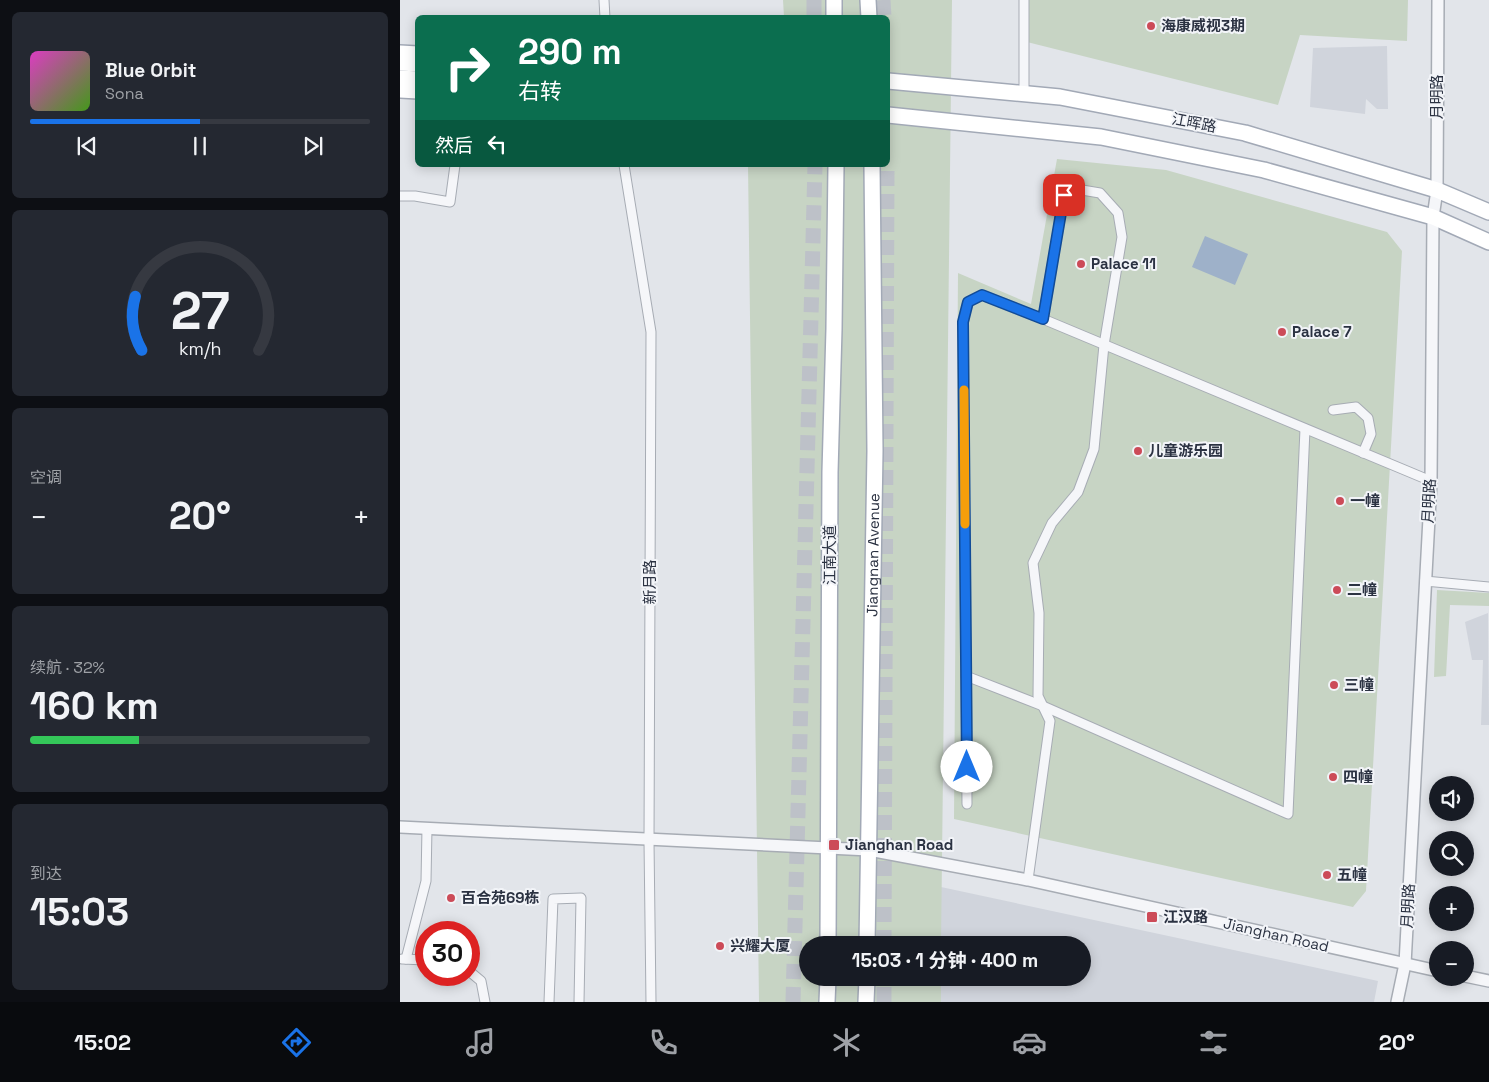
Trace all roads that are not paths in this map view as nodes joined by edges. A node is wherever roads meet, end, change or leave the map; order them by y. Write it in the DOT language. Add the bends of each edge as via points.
graph roads {
  1 [pos="604,0"];
  2 [pos="834,0"];
  3 [pos="868,0"];
  4 [pos="1024,0"];
  5 [pos="1438,0"];
  6 [pos="605,15"];
  7 [pos="834,15"];
  8 [pos="869,15"];
  9 [pos="400,53"];
  10 [pos="415,54"];
  11 [pos="400,63"];
  12 [pos="415,64"];
  13 [pos="400,78"];
  14 [pos="415,79"];
  15 [pos="890,81"];
  16 [pos="400,90"];
  17 [pos="415,91"];
  18 [pos="1024,94"];
  19 [pos="890,115"];
  20 [pos="455,167"];
  21 [pos="624,167"];
  22 [pos="836,167"];
  23 [pos="872,167"];
  24 [pos="1437,190"];
  25 [pos="400,196"];
  26 [pos="1489,212"];
  27 [pos="1433,217"];
  28 [pos="1489,242"];
  29 [pos="1043,319"];
  30 [pos="1104,345"];
  31 [pos="1334,410"];
  32 [pos="1305,429"];
  33 [pos="1363,453"];
  34 [pos="1431,481"];
  35 [pos="1425,581"];
  36 [pos="1489,587"];
  37 [pos="966,676"];
  38 [pos="1043,706"];
  39 [pos="967,804"];
  40 [pos="400,827"];
  41 [pos="427,828"];
  42 [pos="649,841"];
  43 [pos="829,848"];
  44 [pos="870,850"];
  45 [pos="1028,880"];
  46 [pos="828,936"];
  47 [pos="867,936"];
  48 [pos="403,959"];
  49 [pos="1405,964"];
  50 [pos="1429,968"];
  51 [pos="1474,978"];
  52 [pos="480,980"];
  53 [pos="1489,981"];
  54 [pos="828,986"];
  55 [pos="867,986"];
  56 [pos="485,1002"];
  57 [pos="549,1002"];
  58 [pos="579,1002"];
  59 [pos="651,1002"];
  60 [pos="827,1002"];
  61 [pos="866,1002"];
  62 [pos="1397,1002"];
  1 -- 6 [label="street"];
  2 -- 7 [label="main road"];
  3 -- 8 [label="main road"];
  4 -- 18 [label="street"];
  5 -- 24 [label="street, 月明路"];
  9 -- 10 [label="main road"];
  11 -- 12 [label="main road"];
  13 -- 14 [label="main road"];
  15 -- 18 [label="main road, 江晖路"];
  16 -- 17 [label="main road"];
  18 -- 24 [label="main road, 江晖路" via="1060,97 1245,133"];
  19 -- 27 [label="main road" via="1101,137 1264,170"];
  20 -- 25 [label="street" via="450,202"];
  21 -- 42 [label="street, 新月路" via="651,332"];
  22 -- 43 [label="main road, 江南大道" via="830,472"];
  23 -- 44 [label="main road, Jiangnan Avenue" via="875,451"];
  24 -- 26 [label="main road, 江晖路"];
  24 -- 27 [label="street, 月明路"];
  27 -- 28 [label="main road"];
  27 -- 34 [label="street, 月明路"];
  29 -- 30 [label="street"];
  29 -- 30 [label="street" via="1064,195 1082,190 1100,193 1118,213 1122,238"];
  29 -- 37 [label="street" via="982,295 968,302 963,322"];
  30 -- 32 [label="street"];
  30 -- 38 [label="street" via="1094,449 1078,492 1052,523 1034,563 1039,613 1038,696"];
  31 -- 33 [label="street" via="1356,407 1368,418 1371,434"];
  32 -- 33 [label="street"];
  32 -- 38 [label="street" via="1288,814"];
  33 -- 34 [label="street"];
  34 -- 35 [label="street, 月明路"];
  35 -- 36 [label="street"];
  35 -- 49 [label="street, 月明路"];
  37 -- 38 [label="street"];
  37 -- 39 [label="street"];
  38 -- 45 [label="street" via="1050,721"];
  40 -- 41 [label="street, Jianghan Road"];
  41 -- 42 [label="street, Jianghan Road"];
  41 -- 48 [label="street" via="426,881"];
  42 -- 43 [label="street, Jianghan Road"];
  42 -- 59 [label="street, 新月路"];
  43 -- 44 [label="street, Jianghan Road"];
  43 -- 46 [label="main road, 江南大道"];
  44 -- 45 [label="street, Jianghan Road"];
  44 -- 47 [label="main road, Jiangnan Avenue"];
  45 -- 49 [label="street, Jianghan Road"];
  49 -- 50 [label="street, Jianghan Road"];
  49 -- 62 [label="street, 月明路"];
  51 -- 53 [label="street"];
  52 -- 56 [label="street"];
  54 -- 60 [label="main road"];
  55 -- 61 [label="main road"];
  57 -- 58 [label="street" via="553,899 581,898"];
}
